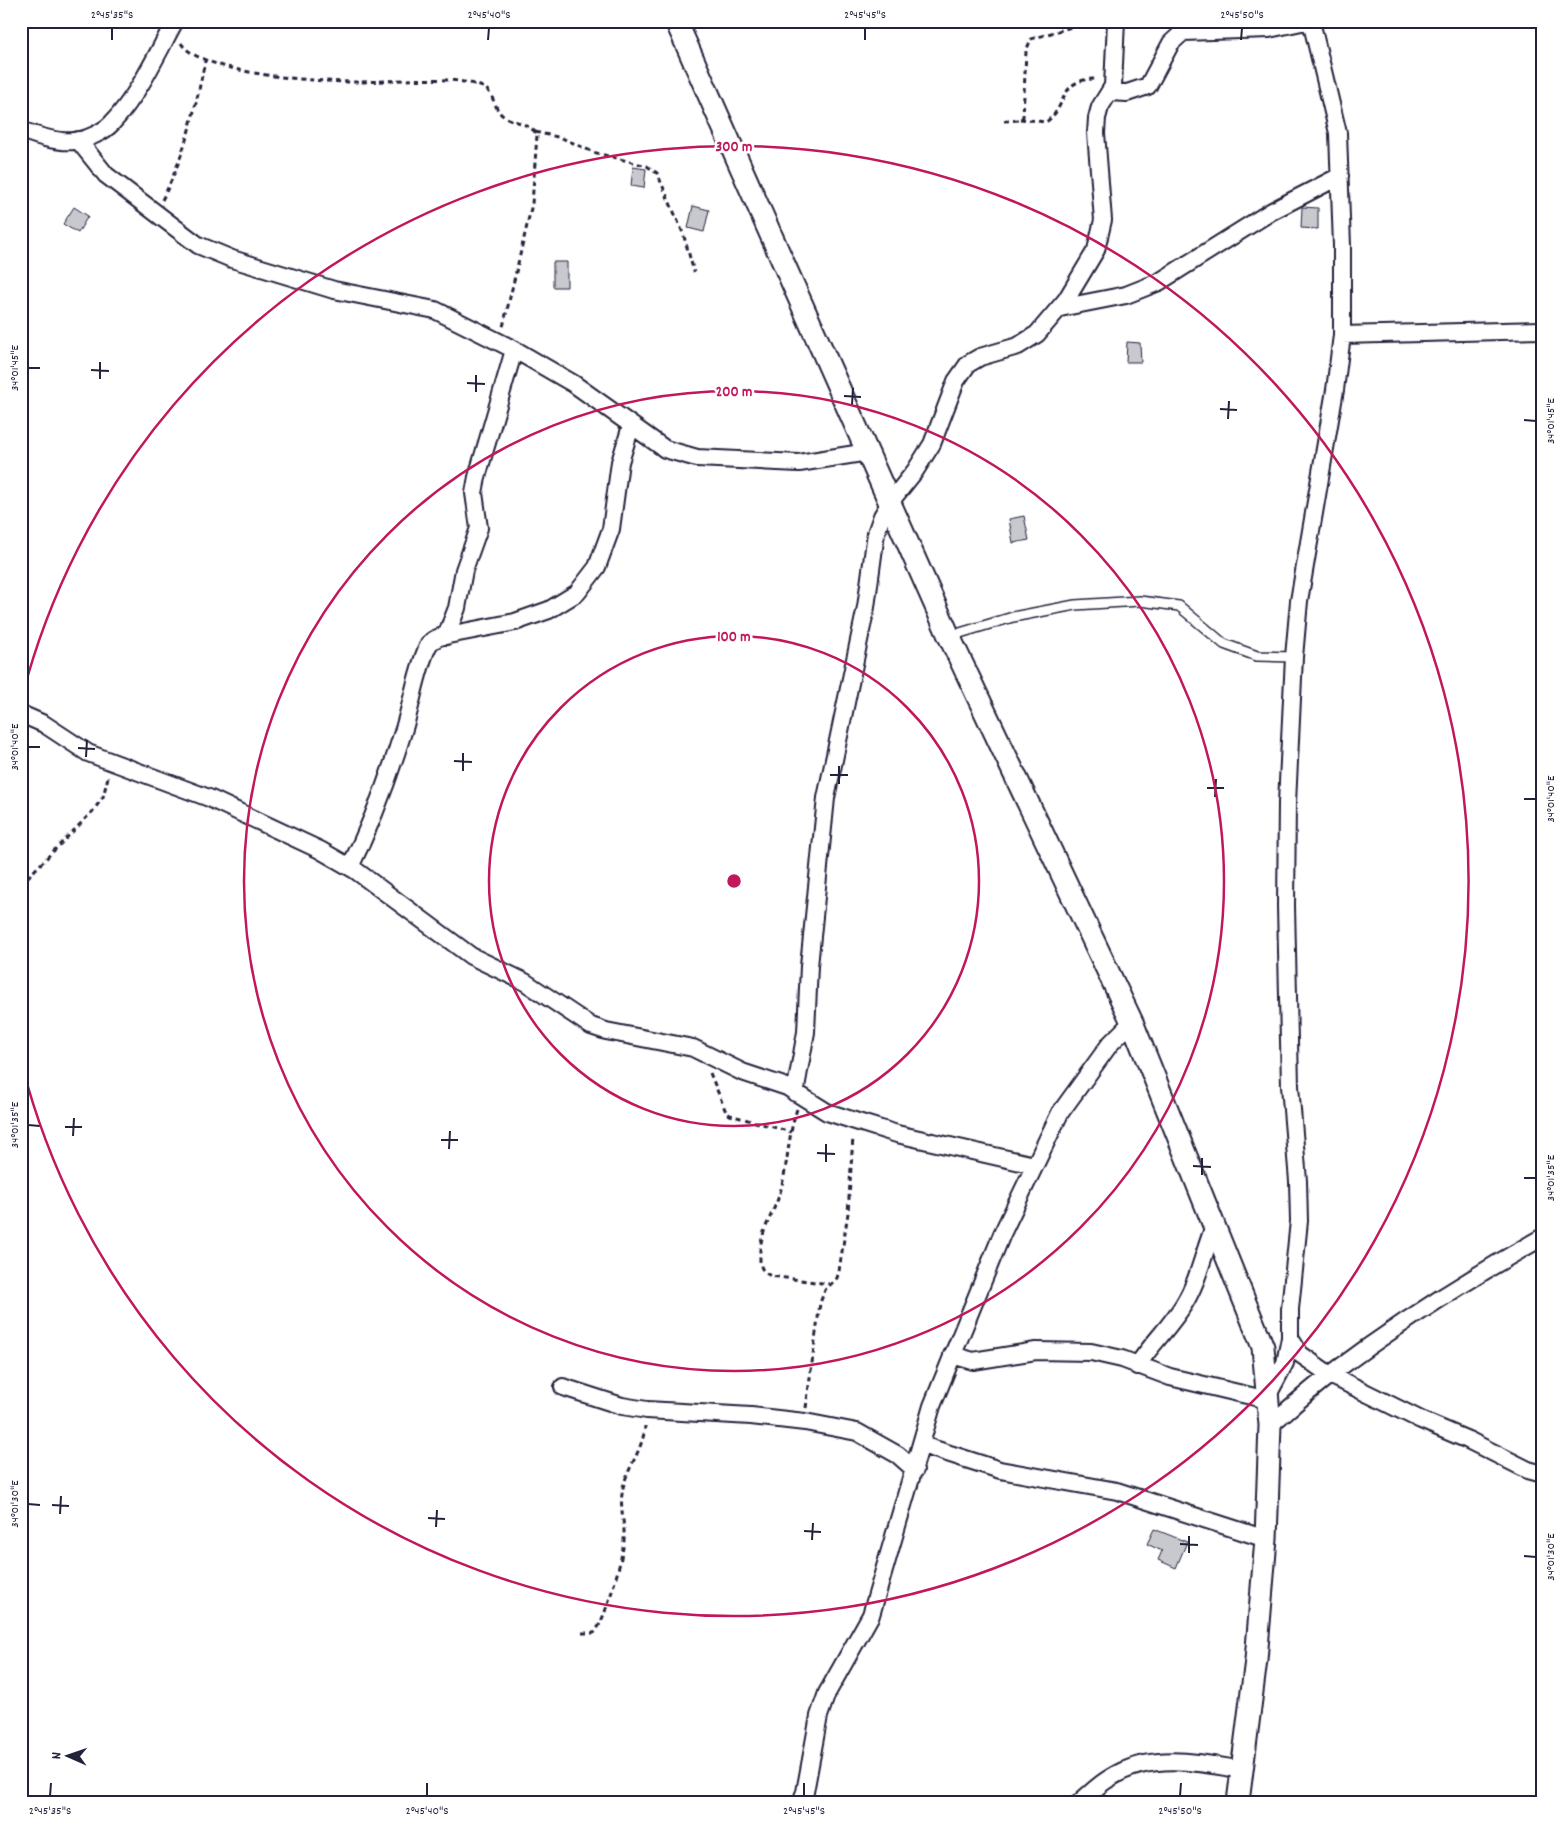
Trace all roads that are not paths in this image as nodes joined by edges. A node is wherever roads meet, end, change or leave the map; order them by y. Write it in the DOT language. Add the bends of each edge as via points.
graph roads {
  1 [pos="676,21"];
  2 [pos="1116,21"];
  3 [pos="1306,21"];
  4 [pos="1311,21"];
  5 [pos="174,24"];
  6 [pos="1112,86"];
  7 [pos="21,130"];
  8 [pos="78,140"];
  9 [pos="1340,176"];
  10 [pos="1060,308"];
  11 [pos="1543,330"];
  12 [pos="1342,335"];
  13 [pos="507,346"];
  14 [pos="631,426"];
  15 [pos="868,452"];
  16 [pos="891,501"];
  17 [pos="446,636"];
  18 [pos="950,636"];
  19 [pos="1294,657"];
  20 [pos="21,714"];
  21 [pos="350,867"];
  22 [pos="1132,1022"];
  23 [pos="798,1095"];
  24 [pos="1034,1165"];
  25 [pos="1214,1224"];
  26 [pos="1543,1237"];
  27 [pos="1290,1338"];
  28 [pos="952,1355"];
  29 [pos="1137,1366"];
  30 [pos="1330,1375"];
  31 [pos="563,1387"];
  32 [pos="1268,1397"];
  33 [pos="1270,1425"];
  34 [pos="922,1445"];
  35 [pos="915,1470"];
  36 [pos="1543,1474"];
  37 [pos="1266,1539"];
  38 [pos="1242,1770"];
  39 [pos="801,1802"];
  40 [pos="1080,1802"];
  41 [pos="1238,1802"];
  1 -- 15 [label="street"];
  2 -- 6 [label="street"];
  3 -- 6 [label="street" via="1269,29 1183,32 1171,43 1148,86 1127,93"];
  4 -- 9 [label="street" via="1338,133"];
  5 -- 8 [label="street" via="138,88 112,124"];
  6 -- 10 [label="street" via="1097,118 1103,220 1096,250"];
  7 -- 8 [label="street" via="52,139"];
  8 -- 13 [label="street" via="106,175 198,245 232,259 334,290 435,310"];
  9 -- 10 [label="street" via="1272,211 1159,282 1126,295"];
  9 -- 12 [label="street"];
  10 -- 16 [label="street" via="1036,334 1018,346 980,357 968,364 956,381 932,444"];
  11 -- 12 [label="street"];
  12 -- 19 [label="street" via="1299,601"];
  13 -- 14 [label="street" via="574,384"];
  13 -- 17 [label="street" via="474,493 479,528"];
  14 -- 15 [label="street" via="665,449 697,458 799,463"];
  14 -- 17 [label="street" via="620,462 611,529 597,567 577,592 548,610 515,622"];
  15 -- 16 [label="street"];
  16 -- 18 [label="street"];
  16 -- 23 [label="street" via="876,533 866,607 826,798"];
  17 -- 21 [label="street" via="429,644 403,734 367,832"];
  18 -- 19 [label="lane" via="1012,616 1075,605 1140,601 1179,606 1224,644 1257,656"];
  18 -- 22 [label="street"];
  19 -- 27 [label="street" via="1286,906 1290,1086 1299,1221"];
  20 -- 21 [label="street" via="44,724 88,753 209,798"];
  21 -- 23 [label="street" via="471,956 525,982 592,1026 702,1052 742,1072 787,1087"];
  22 -- 24 [label="street" via="1110,1044 1060,1113"];
  22 -- 25 [label="street"];
  23 -- 24 [label="street" via="827,1112 897,1134"];
  24 -- 28 [label="street"];
  25 -- 29 [label="street" via="1185,1303"];
  25 -- 32 [label="street" via="1263,1347"];
  26 -- 30 [label="street" via="1449,1292"];
  27 -- 30 [label="street" via="1300,1354"];
  27 -- 32 [label="street" via="1284,1362"];
  28 -- 29 [label="street" via="973,1361 1036,1351 1091,1352"];
  28 -- 34 [label="street" via="932,1406"];
  29 -- 32 [label="street" via="1170,1377"];
  30 -- 33 [label="street"];
  30 -- 36 [label="street" via="1528,1470"];
  31 -- 35 [label="street" via="622,1406 647,1410 805,1422 857,1432 898,1455"];
  32 -- 33 [label="street"];
  33 -- 37 [label="street"];
  34 -- 35 [label="street"];
  34 -- 37 [label="street" via="1000,1470 1117,1491"];
  35 -- 39 [label="street" via="871,1615 827,1693 819,1716"];
  37 -- 38 [label="street" via="1256,1660"];
  38 -- 40 [label="street" via="1189,1761 1142,1764 1111,1777"];
  38 -- 41 [label="street"];
}
